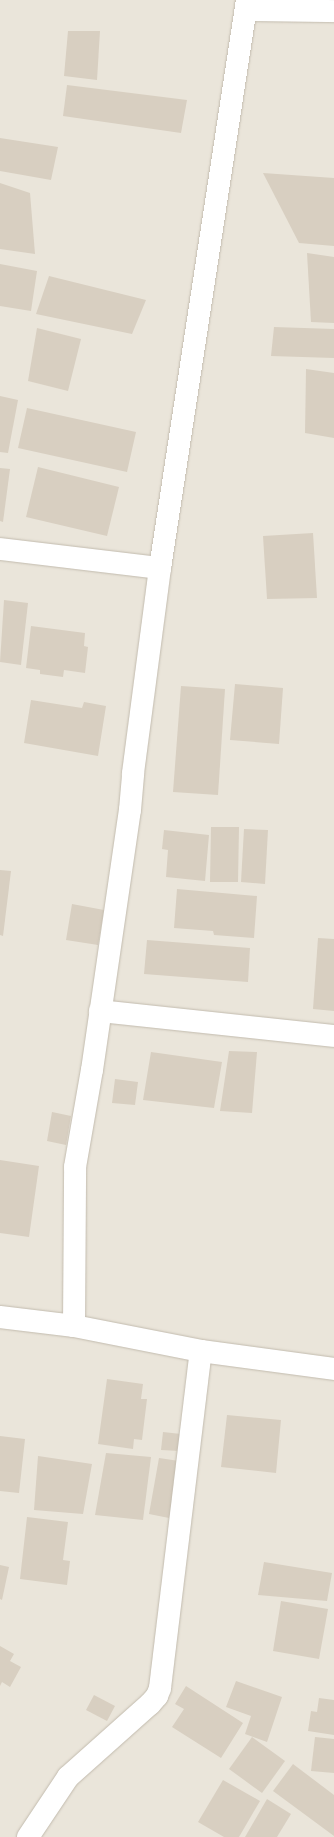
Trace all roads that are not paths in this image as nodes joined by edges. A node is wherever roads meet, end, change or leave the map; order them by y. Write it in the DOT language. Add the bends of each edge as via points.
graph roads {
  1 [pos="247,5"];
  2 [pos="334,12"];
  3 [pos="0,549"];
  4 [pos="160,568"];
  5 [pos="100,1011"];
  6 [pos="334,1036"];
  7 [pos="0,1317"];
  8 [pos="74,1326"];
  9 [pos="201,1351"];
  10 [pos="334,1369"];
  11 [pos="28,1837"];
  1 -- 2 [label="street"];
  1 -- 4 [label="street"];
  3 -- 4 [label="street"];
  4 -- 5 [label="street" via="130,810"];
  5 -- 6 [label="street"];
  5 -- 8 [label="street" via="75,1167"];
  7 -- 8 [label="street"];
  8 -- 9 [label="street"];
  9 -- 10 [label="street"];
  9 -- 11 [label="street" via="160,1688 150,1704 68,1777"];
}
